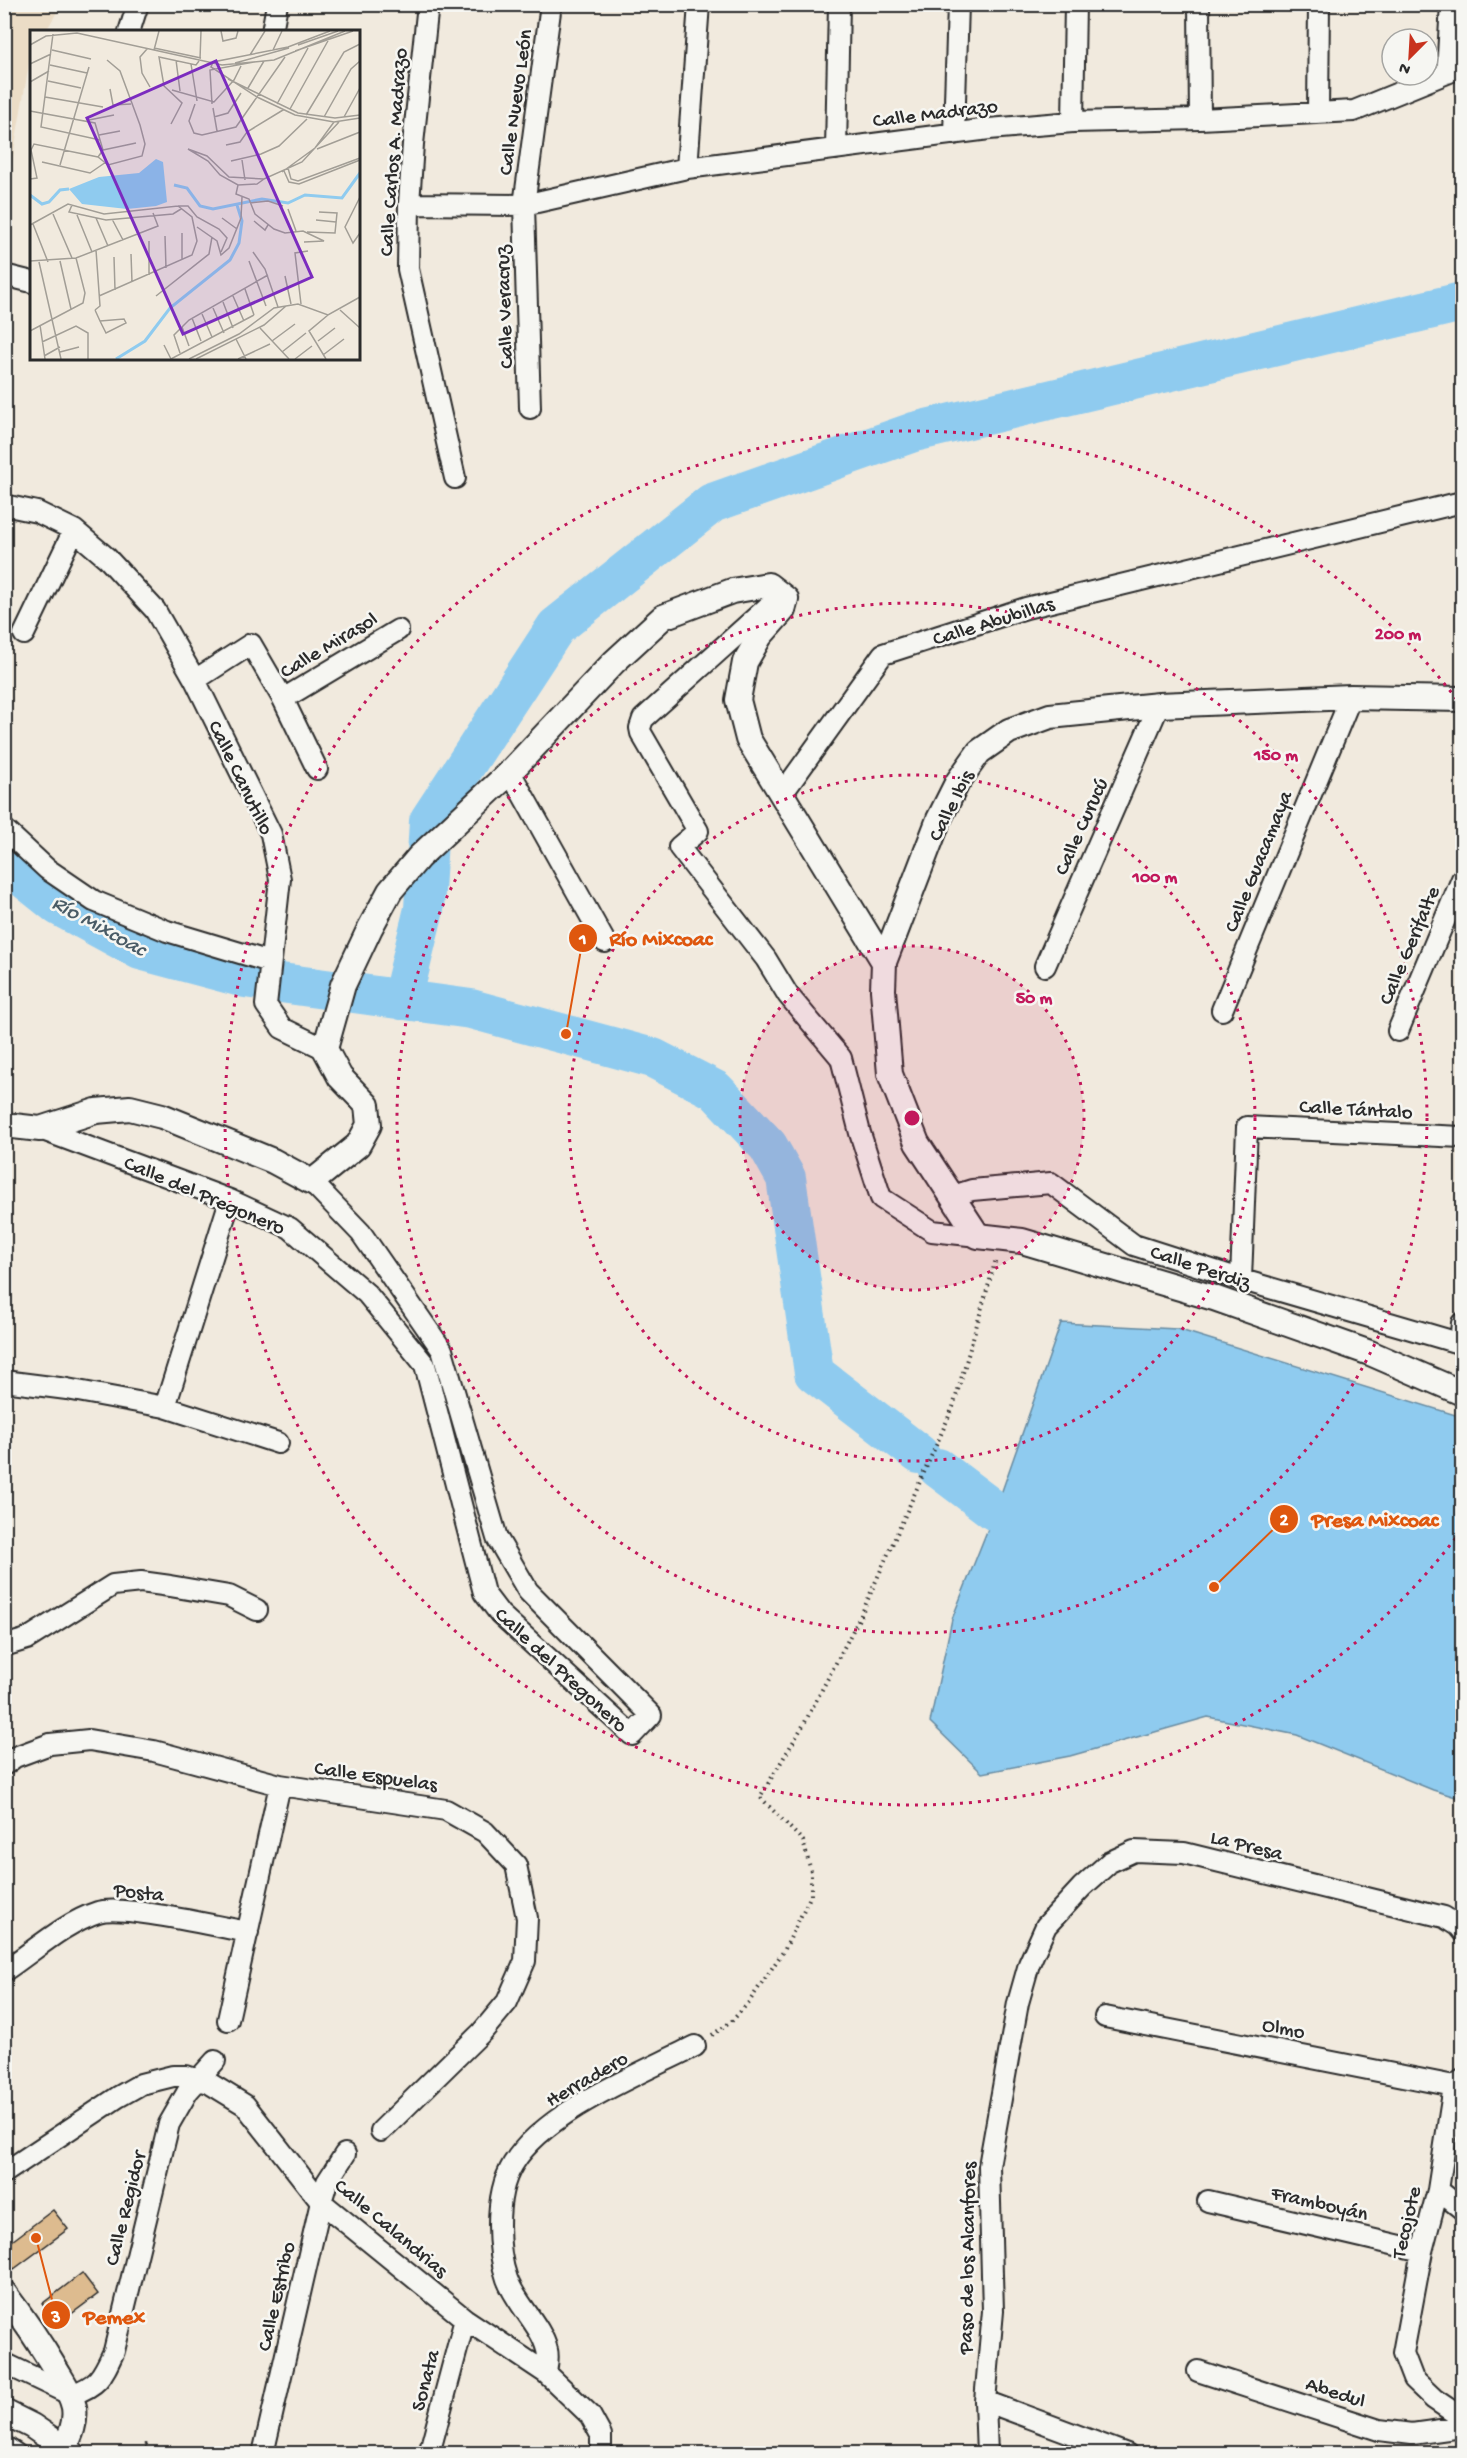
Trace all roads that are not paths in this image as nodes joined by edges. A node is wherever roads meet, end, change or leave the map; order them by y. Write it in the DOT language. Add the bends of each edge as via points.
graph roads {
  1 [pos="138,4"];
  2 [pos="277,4"];
  3 [pos="428,4"];
  4 [pos="551,4"];
  5 [pos="699,4"];
  6 [pos="839,4"];
  7 [pos="958,4"];
  8 [pos="1075,4"];
  9 [pos="1200,4"];
  10 [pos="1319,4"];
  11 [pos="1451,4"];
  12 [pos="130,30"];
  13 [pos="272,30"];
  14 [pos="1455,70"];
  15 [pos="1318,113"];
  16 [pos="1200,119"];
  17 [pos="1073,122"];
  18 [pos="954,134"];
  19 [pos="836,149"];
  20 [pos="687,168"];
  21 [pos="409,204"];
  22 [pos="524,205"];
  23 [pos="4,275"];
  24 [pos="30,282"];
  25 [pos="530,408"];
  26 [pos="455,478"];
  27 [pos="1462,502"];
  28 [pos="4,506"];
  29 [pos="74,530"];
  30 [pos="781,595"];
  31 [pos="398,630"];
  32 [pos="24,634"];
  33 [pos="195,680"];
  34 [pos="1351,697"];
  35 [pos="283,699"];
  36 [pos="1462,699"];
  37 [pos="1159,705"];
  38 [pos="316,769"];
  39 [pos="510,772"];
  40 [pos="782,794"];
  41 [pos="4,829"];
  42 [pos="1462,879"];
  43 [pos="605,942"];
  44 [pos="884,962"];
  45 [pos="269,963"];
  46 [pos="1045,966"];
  47 [pos="1222,1010"];
  48 [pos="1398,1031"];
  49 [pos="325,1048"];
  50 [pos="4,1125"];
  51 [pos="40,1129"];
  52 [pos="1462,1137"];
  53 [pos="312,1182"];
  54 [pos="953,1196"];
  55 [pos="230,1200"];
  56 [pos="971,1227"];
  57 [pos="1241,1279"];
  58 [pos="1462,1323"];
  59 [pos="1461,1344"];
  60 [pos="4,1381"];
  61 [pos="1462,1393"];
  62 [pos="165,1407"];
  63 [pos="278,1443"];
  64 [pos="257,1610"];
  65 [pos="4,1646"];
  66 [pos="4,1765"];
  67 [pos="280,1785"];
  68 [pos="1047,1926"];
  69 [pos="1460,1929"];
  70 [pos="248,1932"];
  71 [pos="4,1971"];
  72 [pos="1105,2017"];
  73 [pos="228,2020"];
  74 [pos="695,2046"];
  75 [pos="215,2061"];
  76 [pos="197,2079"];
  77 [pos="1458,2083"];
  78 [pos="381,2131"];
  79 [pos="345,2154"];
  80 [pos="4,2173"];
  81 [pos="1438,2190"];
  82 [pos="1208,2201"];
  83 [pos="321,2202"];
  84 [pos="1462,2209"];
  85 [pos="1422,2251"];
  86 [pos="4,2293"];
  87 [pos="465,2319"];
  88 [pos="4,2363"];
  89 [pos="1198,2371"];
  90 [pos="546,2373"];
  91 [pos="71,2395"];
  92 [pos="985,2401"];
  93 [pos="4,2412"];
  94 [pos="1462,2418"];
  95 [pos="1462,2427"];
  96 [pos="4,2446"];
  97 [pos="64,2451"];
  98 [pos="16,2454"];
  99 [pos="263,2454"];
  100 [pos="429,2454"];
  101 [pos="601,2454"];
  102 [pos="987,2454"];
  103 [pos="1127,2454"];
  1 -- 12 [label="street"];
  2 -- 13 [label="street"];
  3 -- 21 [label="street, Calle Carlos A. Madrazo"];
  4 -- 22 [label="street, Calle Nuevo León"];
  5 -- 20 [label="street"];
  6 -- 19 [label="street"];
  7 -- 18 [label="street"];
  8 -- 17 [label="street"];
  9 -- 16 [label="street"];
  10 -- 15 [label="street"];
  11 -- 14 [label="street"];
  14 -- 15 [label="street, Calle Madrazo" via="1353,111"];
  15 -- 16 [label="street, Calle Madrazo"];
  16 -- 17 [label="street, Calle Madrazo"];
  17 -- 18 [label="street, Calle Madrazo"];
  18 -- 19 [label="street, Calle Madrazo"];
  19 -- 20 [label="street, Calle Madrazo"];
  20 -- 22 [label="street, Calle Madrazo"];
  21 -- 22 [label="street, Calle Madrazo"];
  21 -- 26 [label="street, Calle Carlos A. Madrazo" via="408,269"];
  22 -- 25 [label="street, Calle Veracruz"];
  23 -- 24 [label="street"];
  27 -- 40 [label="street, Calle Abubillas" via="1026,608 884,654"];
  28 -- 29 [label="street, Calle Canutillo" via="38,512"];
  29 -- 32 [label="street"];
  29 -- 33 [label="street, Calle Canutillo" via="107,558 155,610"];
  30 -- 39 [label="street" via="768,585 732,591 663,618 614,662"];
  30 -- 40 [label="street" via="786,599 783,610 760,636 745,662 738,700 748,739"];
  30 -- 56 [label="street" via="644,719 641,733 698,831 679,847 766,959 788,995 842,1058 860,1133 882,1198 932,1231"];
  31 -- 35 [label="street, Calle Mirasol"];
  33 -- 35 [label="street, Calle Mirasol" via="251,644"];
  33 -- 45 [label="street, Calle Canutillo" via="271,834 280,879"];
  34 -- 36 [label="street, Calle Ibis"];
  34 -- 37 [label="street, Calle Ibis"];
  34 -- 47 [label="street, Calle Guacamaya"];
  35 -- 38 [label="street, Calle Mirasol"];
  37 -- 44 [label="street, Calle Ibis" via="1050,716 1009,731 979,752 939,819"];
  37 -- 46 [label="street, Calle Curucú"];
  39 -- 43 [label="street"];
  39 -- 49 [label="street" via="419,857 390,891 343,985"];
  40 -- 44 [label="street"];
  41 -- 45 [label="street" via="47,869 94,901 167,931"];
  42 -- 48 [label="street, Calle Gerifalte"];
  44 -- 54 [label="street, Calle Ibis" via="890,1074 917,1143"];
  45 -- 49 [label="street, Calle Canutillo" via="266,1005 282,1028"];
  49 -- 53 [label="street" via="340,1077 367,1106 369,1125 358,1145"];
  50 -- 51 [label="street, Calle del Pregonero"];
  51 -- 53 [label="street, Calle del Pregonero" via="96,1111 130,1108 162,1116 240,1147"];
  51 -- 55 [label="street, Calle del Pregonero"];
  52 -- 57 [label="street, Calle Tántalo" via="1247,1127"];
  53 -- 55 [label="street, Calle del Pregonero" via="361,1233 442,1350 497,1538 528,1591 651,1715 632,1735 500,1614 484,1593 425,1365 367,1294 290,1228"];
  54 -- 56 [label="street, Calle Ibis"];
  54 -- 57 [label="street, Calle Perdiz" via="972,1190 1051,1183 1134,1245"];
  55 -- 62 [label="street"];
  56 -- 61 [label="street, Calle Perdiz" via="1214,1298 1370,1353"];
  57 -- 59 [label="street, Calle Perdiz"];
  58 -- 59 [label="street"];
  60 -- 62 [label="street"];
  62 -- 63 [label="street"];
  64 -- 65 [label="street" via="229,1596 141,1582 114,1585 27,1639"];
  66 -- 67 [label="street, Calle Espuelas" via="50,1744 89,1740 154,1751"];
  67 -- 70 [label="street"];
  67 -- 78 [label="street, Calle Espuelas" via="446,1810 485,1832 516,1865 527,1918 525,1961 507,2001 482,2032"];
  68 -- 69 [label="street, La Presa" via="1110,1862 1134,1851 1184,1854 1444,1917"];
  68 -- 92 [label="street, Paso de los Alcanfores" via="1029,1964 1018,2003 989,2166 993,2311"];
  70 -- 71 [label="street, Posta" via="125,1911 100,1911 72,1924"];
  70 -- 73 [label="street"];
  72 -- 77 [label="street, Olmo"];
  74 -- 90 [label="street, Herradero" via="572,2109 532,2140 513,2165 499,2201 499,2246 507,2279 548,2351"];
  75 -- 76 [label="street, Calle Regidor"];
  76 -- 80 [label="street, Calle Calandrias" via="173,2076 141,2084"];
  76 -- 83 [label="street, Calle Calandrias" via="224,2090 245,2105"];
  76 -- 91 [label="street, Calle Regidor" via="169,2124 114,2351 105,2372 91,2388"];
  77 -- 81 [label="street, Tecojote"];
  79 -- 83 [label="street, Calle Estribo" via="327,2182"];
  81 -- 84 [label="street"];
  81 -- 85 [label="street, Tecojote"];
  82 -- 85 [label="street, Framboyán"];
  83 -- 87 [label="street, Calle Calandrias"];
  83 -- 99 [label="street, Calle Estribo"];
  85 -- 94 [label="street, Tecojote" via="1403,2353 1413,2379"];
  86 -- 91 [label="street" via="35,2334"];
  87 -- 90 [label="street, Calle Calandrias"];
  87 -- 100 [label="street, Sonata"];
  88 -- 91 [label="street"];
  89 -- 95 [label="street, Abedul" via="1379,2430 1412,2434"];
  90 -- 101 [label="street" via="590,2415 601,2435"];
  91 -- 97 [label="street" via="73,2423"];
  92 -- 102 [label="street, Paso de los Alcanfores"];
  92 -- 103 [label="street"];
  93 -- 97 [label="street" via="32,2426"];
  96 -- 98 [label="street"];
}
